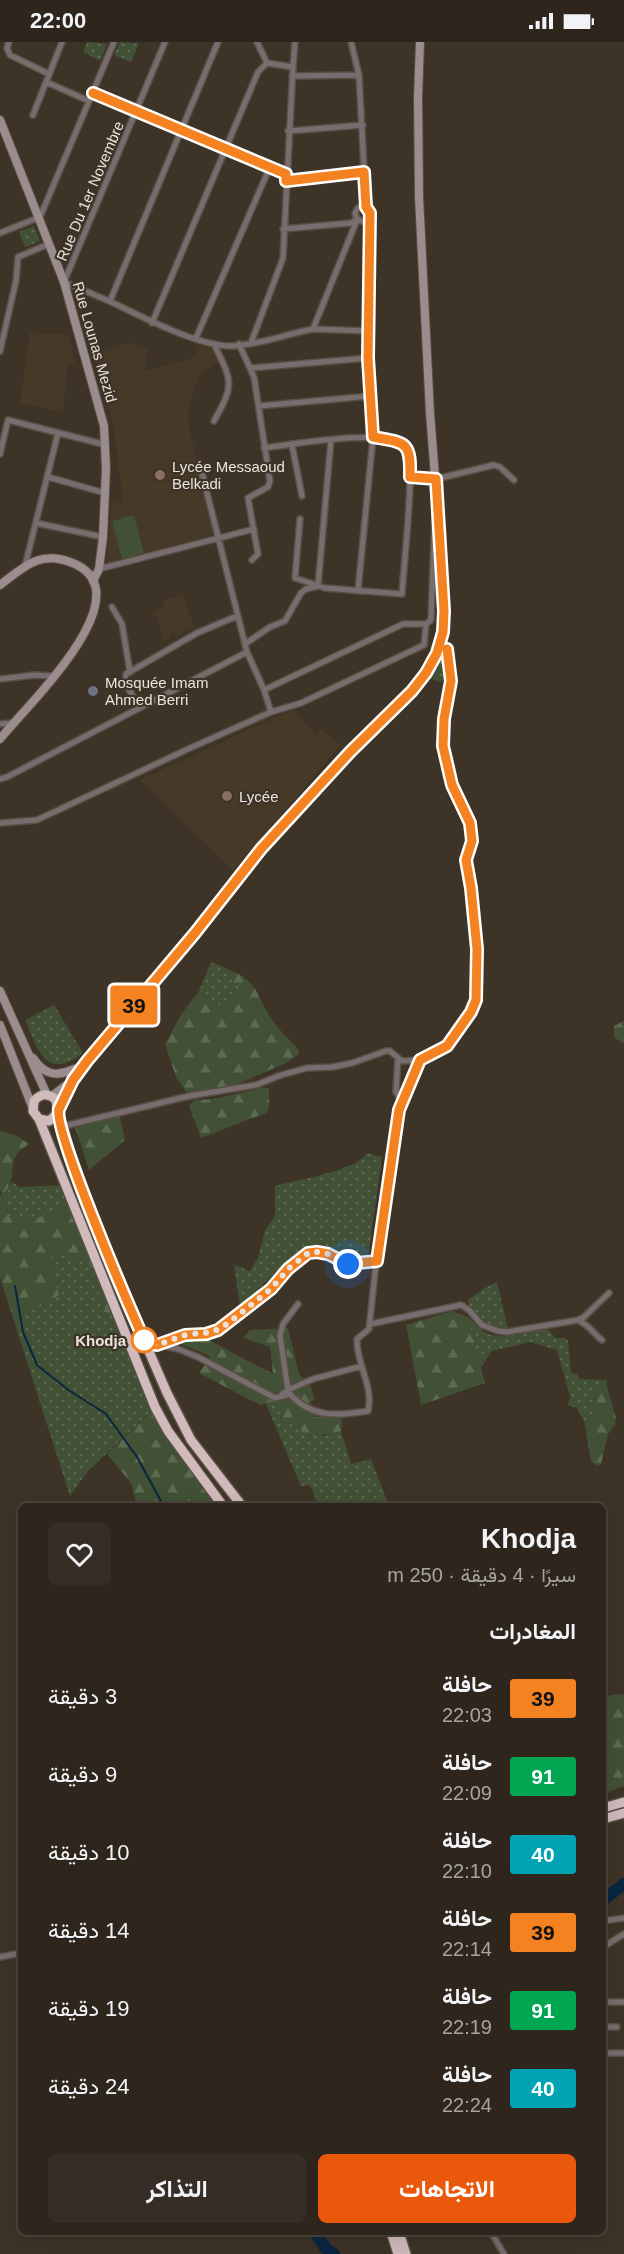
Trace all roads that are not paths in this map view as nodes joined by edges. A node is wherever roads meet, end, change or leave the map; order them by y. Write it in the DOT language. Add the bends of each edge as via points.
graph roads {
  1 [pos="9,42"];
  2 [pos="62,42"];
  3 [pos="114,42"];
  4 [pos="165,42"];
  5 [pos="218,42"];
  6 [pos="257,42"];
  7 [pos="295,42"];
  8 [pos="351,42"];
  9 [pos="420,42"];
  10 [pos="267,63"];
  11 [pos="293,67"];
  12 [pos="48,74"];
  13 [pos="359,75"];
  14 [pos="292,76"];
  15 [pos="45,82"];
  16 [pos="93,93"];
  17 [pos="89,101"];
  18 [pos="136,111"];
  19 [pos="33,115"];
  20 [pos="0,120"];
  21 [pos="363,125"];
  22 [pos="288,130"];
  23 [pos="182,131"];
  24 [pos="226,150"];
  25 [pos="269,169"];
  26 [pos="364,172"];
  27 [pos="286,178"];
  28 [pos="366,207"];
  29 [pos="40,217"];
  30 [pos="369,219"];
  31 [pos="357,220"];
  32 [pos="283,229"];
  33 [pos="0,234"];
  34 [pos="49,244"];
  35 [pos="64,282"];
  36 [pos="110,301"];
  37 [pos="152,323"];
  38 [pos="313,329"];
  39 [pos="369,332"];
  40 [pos="196,338"];
  41 [pos="251,343"];
  42 [pos="214,344"];
  43 [pos="239,344"];
  44 [pos="0,351"];
  45 [pos="368,358"];
  46 [pos="251,368"];
  47 [pos="370,396"];
  48 [pos="259,406"];
  49 [pos="214,421"];
  50 [pos="58,433"];
  51 [pos="373,437"];
  52 [pos="331,440"];
  53 [pos="106,445"];
  54 [pos="292,445"];
  55 [pos="264,448"];
  56 [pos="0,454"];
  57 [pos="202,473"];
  58 [pos="48,477"];
  59 [pos="410,477"];
  60 [pos="436,479"];
  61 [pos="514,480"];
  62 [pos="105,493"];
  63 [pos="302,496"];
  64 [pos="300,519"];
  65 [pos="36,523"];
  66 [pos="254,529"];
  67 [pos="103,537"];
  68 [pos="218,539"];
  69 [pos="252,560"];
  70 [pos="25,566"];
  71 [pos="99,569"];
  72 [pos="93,581"];
  73 [pos="0,585"];
  74 [pos="318,586"];
  75 [pos="358,591"];
  76 [pos="112,607"];
  77 [pos="237,616"];
  78 [pos="426,624"];
  79 [pos="441,638"];
  80 [pos="245,644"];
  81 [pos="247,652"];
  82 [pos="130,672"];
  83 [pos="53,676"];
  84 [pos="0,678"];
  85 [pos="264,690"];
  86 [pos="139,708"];
  87 [pos="271,712"];
  88 [pos="12,723"];
  89 [pos="0,724"];
  90 [pos="0,739"];
  91 [pos="0,778"];
  92 [pos="0,823"];
  93 [pos="0,991"];
  94 [pos="0,1025"];
  95 [pos="22,1042"];
  96 [pos="398,1058"];
  97 [pos="420,1060"];
  98 [pos="84,1066"];
  99 [pos="73,1080"];
  100 [pos="50,1095"];
  101 [pos="403,1102"];
  102 [pos="32,1106"];
  103 [pos="58,1112"];
  104 [pos="39,1119"];
  105 [pos="60,1127"];
  106 [pos="377,1261"];
  107 [pos="609,1293"];
  108 [pos="298,1304"];
  109 [pos="578,1320"];
  110 [pos="370,1324"];
  111 [pos="602,1340"];
  112 [pos="145,1342"];
  113 [pos="157,1345"];
  114 [pos="362,1366"];
  115 [pos="288,1390"];
  116 [pos="275,1398"];
  117 [pos="221,1503"];
  118 [pos="240,1503"];
  119 [pos="624,1802"];
  120 [pos="606,1807"];
  121 [pos="624,1813"];
  122 [pos="606,1818"];
  123 [pos="624,1918"];
  124 [pos="606,1921"];
  125 [pos="624,1934"];
  126 [pos="606,1945"];
  127 [pos="18,1954"];
  128 [pos="0,1957"];
  129 [pos="606,2002"];
  130 [pos="624,2002"];
  131 [pos="606,2027"];
  132 [pos="617,2027"];
  133 [pos="606,2053"];
  134 [pos="624,2053"];
  135 [pos="392,2235"];
  136 [pos="400,2235"];
  137 [pos="492,2235"];
  138 [pos="398,2254"];
  139 [pos="406,2254"];
  140 [pos="504,2254"];
  1 -- 12 [label="street" via="10,55"];
  2 -- 12 [label="street"];
  3 -- 16 [label="street"];
  4 -- 18 [label="street, Rue Du 1er Novembre"];
  5 -- 23 [label="street"];
  6 -- 10 [label="street"];
  7 -- 11 [label="street"];
  8 -- 13 [label="street"];
  9 -- 60 [label="main road" via="419,197"];
  10 -- 11 [label="street"];
  10 -- 24 [label="street" via="258,72"];
  11 -- 14 [label="street"];
  12 -- 15 [label="street"];
  13 -- 14 [label="street"];
  13 -- 21 [label="street"];
  14 -- 22 [label="street"];
  15 -- 17 [label="street"];
  15 -- 19 [label="street"];
  16 -- 17 [label="street"];
  16 -- 18 [label="street"];
  17 -- 29 [label="street"];
  18 -- 23 [label="street"];
  18 -- 35 [label="street, Rue Du 1er Novembre"];
  20 -- 29 [label="main road, Rue Lounas Mezid"];
  21 -- 22 [label="street"];
  21 -- 26 [label="street"];
  22 -- 27 [label="street"];
  23 -- 24 [label="street"];
  23 -- 36 [label="street"];
  24 -- 25 [label="street"];
  24 -- 37 [label="street"];
  25 -- 27 [label="street"];
  25 -- 40 [label="street"];
  26 -- 27 [label="street"];
  26 -- 28 [label="street"];
  27 -- 32 [label="street"];
  28 -- 30 [label="street"];
  28 -- 31 [label="street" via="356,211"];
  29 -- 33 [label="street"];
  29 -- 34 [label="main road, Rue Lounas Mezid"];
  30 -- 31 [label="street"];
  30 -- 39 [label="street"];
  31 -- 32 [label="street"];
  31 -- 38 [label="street"];
  32 -- 41 [label="street" via="283,258"];
  34 -- 35 [label="main road, Rue Lounas Mezid"];
  34 -- 44 [label="street" via="18,257"];
  35 -- 36 [label="street"];
  35 -- 53 [label="main road, Rue Lounas Mezid" via="99,404"];
  36 -- 37 [label="street"];
  37 -- 40 [label="street"];
  38 -- 39 [label="street"];
  38 -- 41 [label="street"];
  39 -- 45 [label="street"];
  40 -- 42 [label="street"];
  41 -- 43 [label="street"];
  42 -- 43 [label="street"];
  42 -- 49 [label="street" via="230,386"];
  43 -- 46 [label="street"];
  45 -- 46 [label="street"];
  45 -- 47 [label="street"];
  46 -- 48 [label="street"];
  47 -- 48 [label="street"];
  47 -- 51 [label="street"];
  48 -- 55 [label="street"];
  50 -- 53 [label="street"];
  50 -- 56 [label="street" via="8,420"];
  50 -- 58 [label="street"];
  51 -- 52 [label="street"];
  51 -- 59 [label="street" via="398,441 406,447"];
  51 -- 75 [label="street"];
  52 -- 54 [label="street"];
  52 -- 74 [label="street"];
  53 -- 62 [label="main road, Rue Lounas Mezid"];
  54 -- 55 [label="street"];
  54 -- 63 [label="street"];
  55 -- 66 [label="street" via="270,481 268,487 248,498"];
  57 -- 68 [label="street"];
  58 -- 62 [label="street"];
  58 -- 65 [label="street"];
  59 -- 60 [label="street"];
  59 -- 75 [label="street" via="402,594"];
  60 -- 61 [label="street" via="494,465"];
  60 -- 78 [label="street" via="431,620"];
  60 -- 79 [label="main road" via="444,591"];
  62 -- 67 [label="main road, Rue Lounas Mezid"];
  64 -- 74 [label="street" via="295,579"];
  65 -- 67 [label="street"];
  65 -- 70 [label="street"];
  66 -- 68 [label="street"];
  66 -- 69 [label="street" via="258,554"];
  67 -- 71 [label="main road, Rue Lounas Mezid"];
  68 -- 71 [label="street"];
  68 -- 77 [label="street"];
  70 -- 72 [label="main road" via="42,558 58,558 75,564"];
  70 -- 73 [label="main road"];
  71 -- 72 [label="main road, Rue Lounas Mezid"];
  72 -- 83 [label="main road" via="97,596 92,621"];
  74 -- 75 [label="street"];
  74 -- 80 [label="street" via="301,594 285,621"];
  76 -- 82 [label="street" via="122,624"];
  77 -- 80 [label="street"];
  77 -- 82 [label="street" via="197,633"];
  78 -- 85 [label="street" via="403,624"];
  78 -- 87 [label="street" via="424,645 301,703"];
  79 -- 97 [label="street" via="451,672 443,746 452,785 470,823 472,841 466,860 476,1000 447,1046"];
  79 -- 98 [label="main road" via="437,653 412,691 261,849"];
  80 -- 81 [label="street"];
  81 -- 85 [label="street"];
  81 -- 86 [label="street"];
  82 -- 86 [label="street" via="125,682"];
  83 -- 84 [label="street"];
  83 -- 88 [label="main road"];
  85 -- 87 [label="street"];
  86 -- 91 [label="street"];
  87 -- 92 [label="street" via="37,820"];
  88 -- 89 [label="street"];
  88 -- 90 [label="main road"];
  93 -- 95 [label="main road"];
  94 -- 102 [label="main road"];
  95 -- 98 [label="main road" via="39,1067 51,1074"];
  95 -- 100 [label="main road"];
  96 -- 97 [label="street"];
  96 -- 101 [label="street" via="396,1092"];
  96 -- 105 [label="street" via="390,1051 379,1053 352,1063 307,1068 256,1085 189,1096"];
  97 -- 101 [label="street"];
  98 -- 99 [label="main road"];
  99 -- 100 [label="main road"];
  99 -- 103 [label="main road"];
  100 -- 102 [label="highway" via="37,1097"];
  100 -- 103 [label="highway" via="56,1100"];
  101 -- 106 [label="street"];
  102 -- 104 [label="highway"];
  103 -- 104 [label="highway" via="49,1120"];
  103 -- 105 [label="highway"];
  104 -- 117 [label="highway" via="155,1407"];
  105 -- 112 [label="highway"];
  106 -- 110 [label="street"];
  106 -- 113 [label="street" via="348,1264 328,1254 308,1253 223,1327"];
  107 -- 109 [label="street"];
  108 -- 115 [label="street" via="283,1324 280,1336"];
  109 -- 110 [label="street" via="498,1331 482,1325 461,1305"];
  109 -- 111 [label="street"];
  110 -- 114 [label="street" via="357,1339"];
  112 -- 113 [label="street"];
  112 -- 118 [label="highway" via="181,1423"];
  113 -- 116 [label="street" via="198,1357"];
  114 -- 115 [label="street"];
  114 -- 116 [label="street" via="370,1401 368,1411 321,1415 299,1404 290,1394"];
  115 -- 116 [label="street"];
  119 -- 120 [label="highway"];
  121 -- 122 [label="highway"];
  123 -- 124 [label="street"];
  125 -- 126 [label="street"];
  127 -- 128 [label="street"];
  129 -- 130 [label="street"];
  131 -- 132 [label="street"];
  133 -- 134 [label="street"];
  135 -- 138 [label="highway"];
  136 -- 139 [label="highway"];
  137 -- 140 [label="street"];
}
